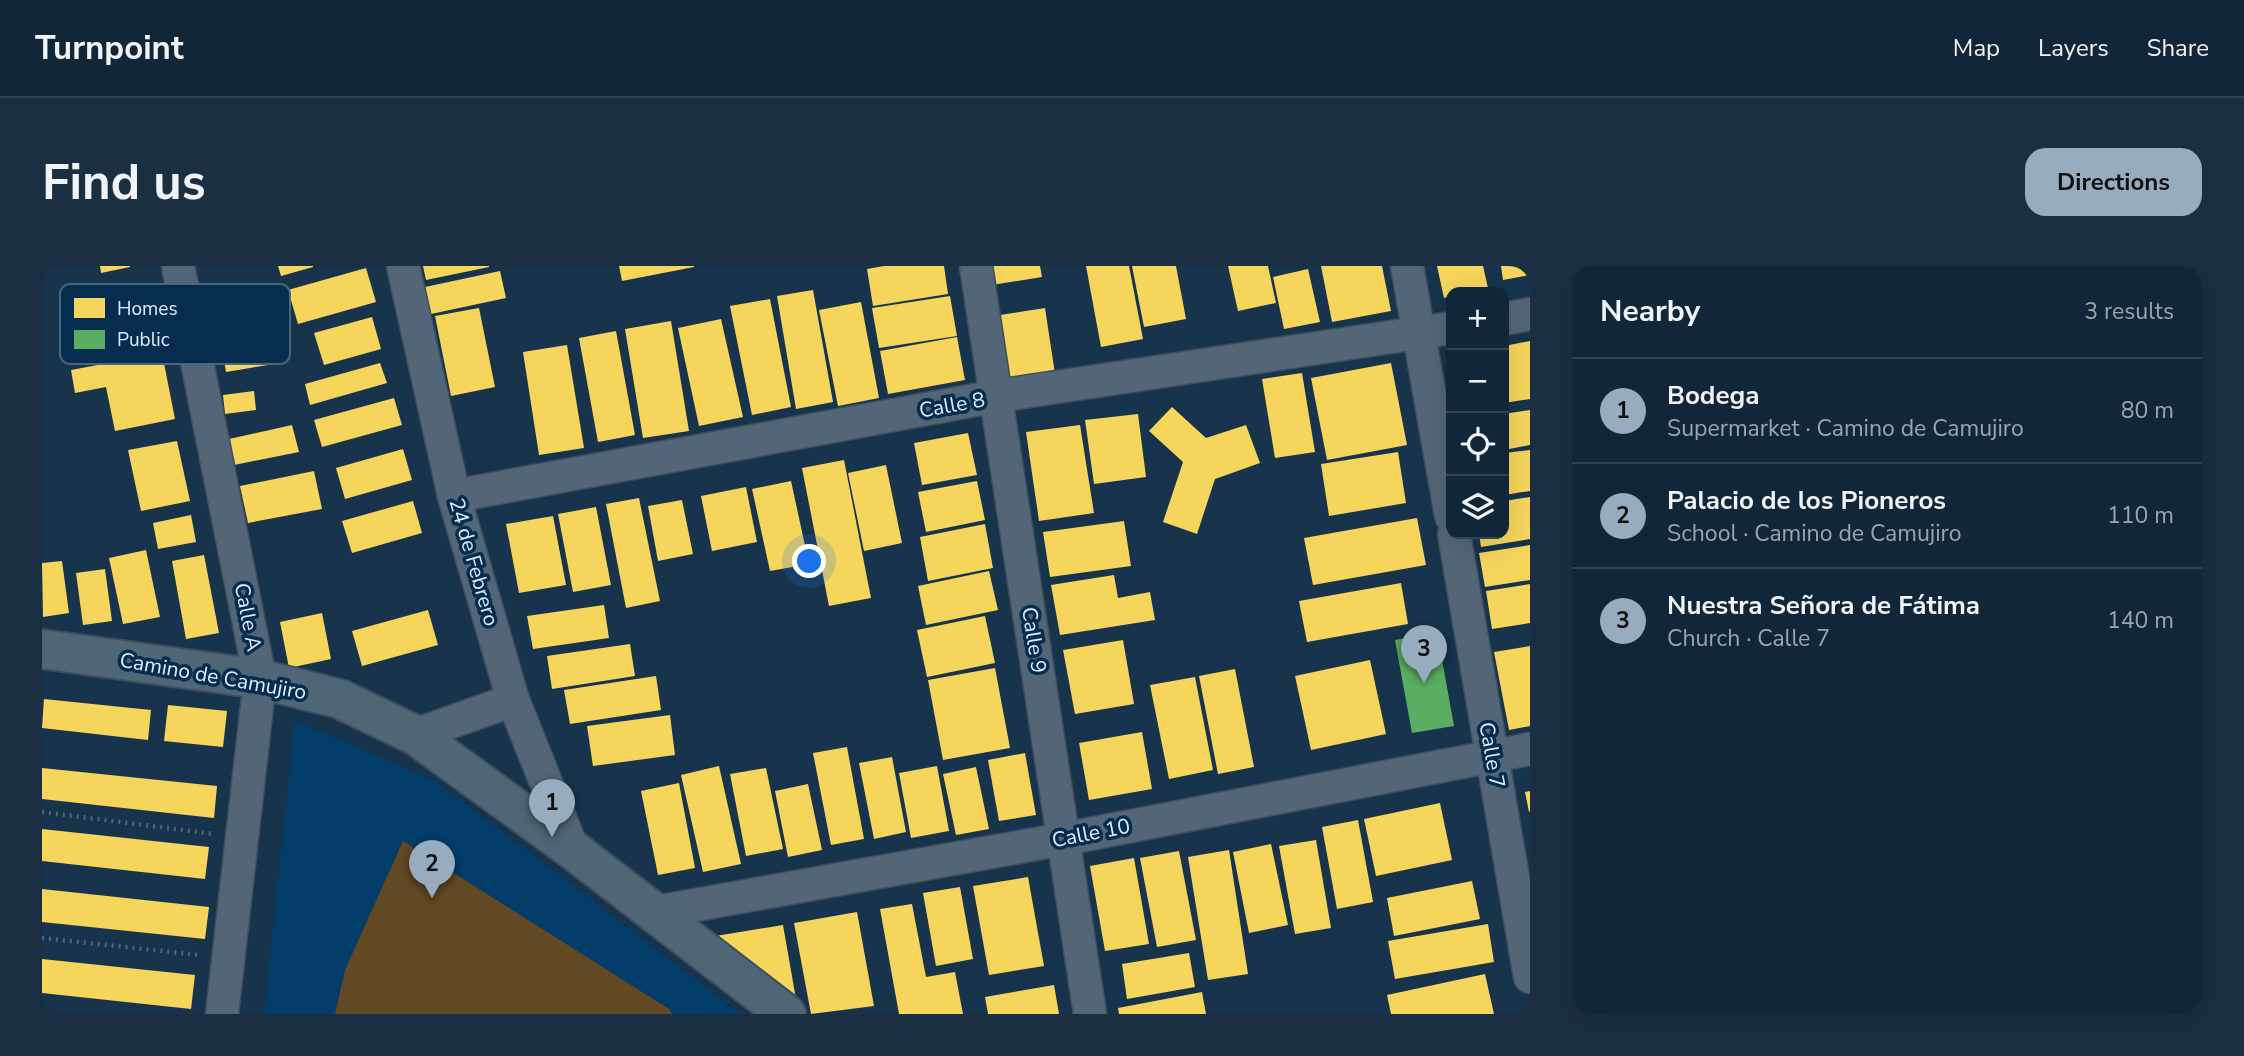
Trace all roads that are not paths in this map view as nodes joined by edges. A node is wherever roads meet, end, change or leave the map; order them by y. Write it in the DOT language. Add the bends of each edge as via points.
graph roads {
  1 [pos="178,266"];
  2 [pos="403,266"];
  3 [pos="976,266"];
  4 [pos="1407,266"];
  5 [pos="182,284"];
  6 [pos="1530,314"];
  7 [pos="1509,318"];
  8 [pos="1446,329"];
  9 [pos="1420,334"];
  10 [pos="197,364"];
  11 [pos="997,396"];
  12 [pos="1446,487"];
  13 [pos="454,496"];
  14 [pos="1455,539"];
  15 [pos="42,649"];
  16 [pos="260,679"];
  17 [pos="513,700"];
  18 [pos="415,735"];
  19 [pos="1530,749"];
  20 [pos="1493,756"];
  21 [pos="1064,839"];
  22 [pos="573,850"];
  23 [pos="651,913"];
  24 [pos="1530,977"];
  25 [pos="222,1014"];
  26 [pos="786,1014"];
  27 [pos="1090,1014"];
  1 -- 5 [label="street, Calle A"];
  2 -- 13 [label="street, 24 de Febrero"];
  3 -- 11 [label="street, Calle 9"];
  4 -- 9 [label="street"];
  6 -- 7 [label="street"];
  8 -- 9 [label="street, Calle 8"];
  9 -- 11 [label="street, Calle 8"];
  9 -- 12 [label="street"];
  10 -- 16 [label="street, Calle A"];
  11 -- 13 [label="street, Calle 8"];
  11 -- 21 [label="street, Calle 9"];
  13 -- 17 [label="street, 24 de Febrero"];
  14 -- 20 [label="street, Calle 7"];
  15 -- 16 [label="street, Camino de Camujiro"];
  16 -- 18 [label="street, Camino de Camujiro" via="340,699"];
  16 -- 25 [label="street, Calle A"];
  17 -- 18 [label="street"];
  17 -- 22 [label="street, 24 de Febrero"];
  18 -- 22 [label="street, Camino de Camujiro"];
  19 -- 20 [label="street, Calle 10"];
  20 -- 21 [label="street, Calle 10"];
  20 -- 24 [label="street, Calle 7"];
  21 -- 23 [label="street, Calle 10"];
  21 -- 27 [label="street, Calle 9"];
  22 -- 23 [label="street, Camino de Camujiro"];
  23 -- 26 [label="street, Camino de Camujiro"];
}
